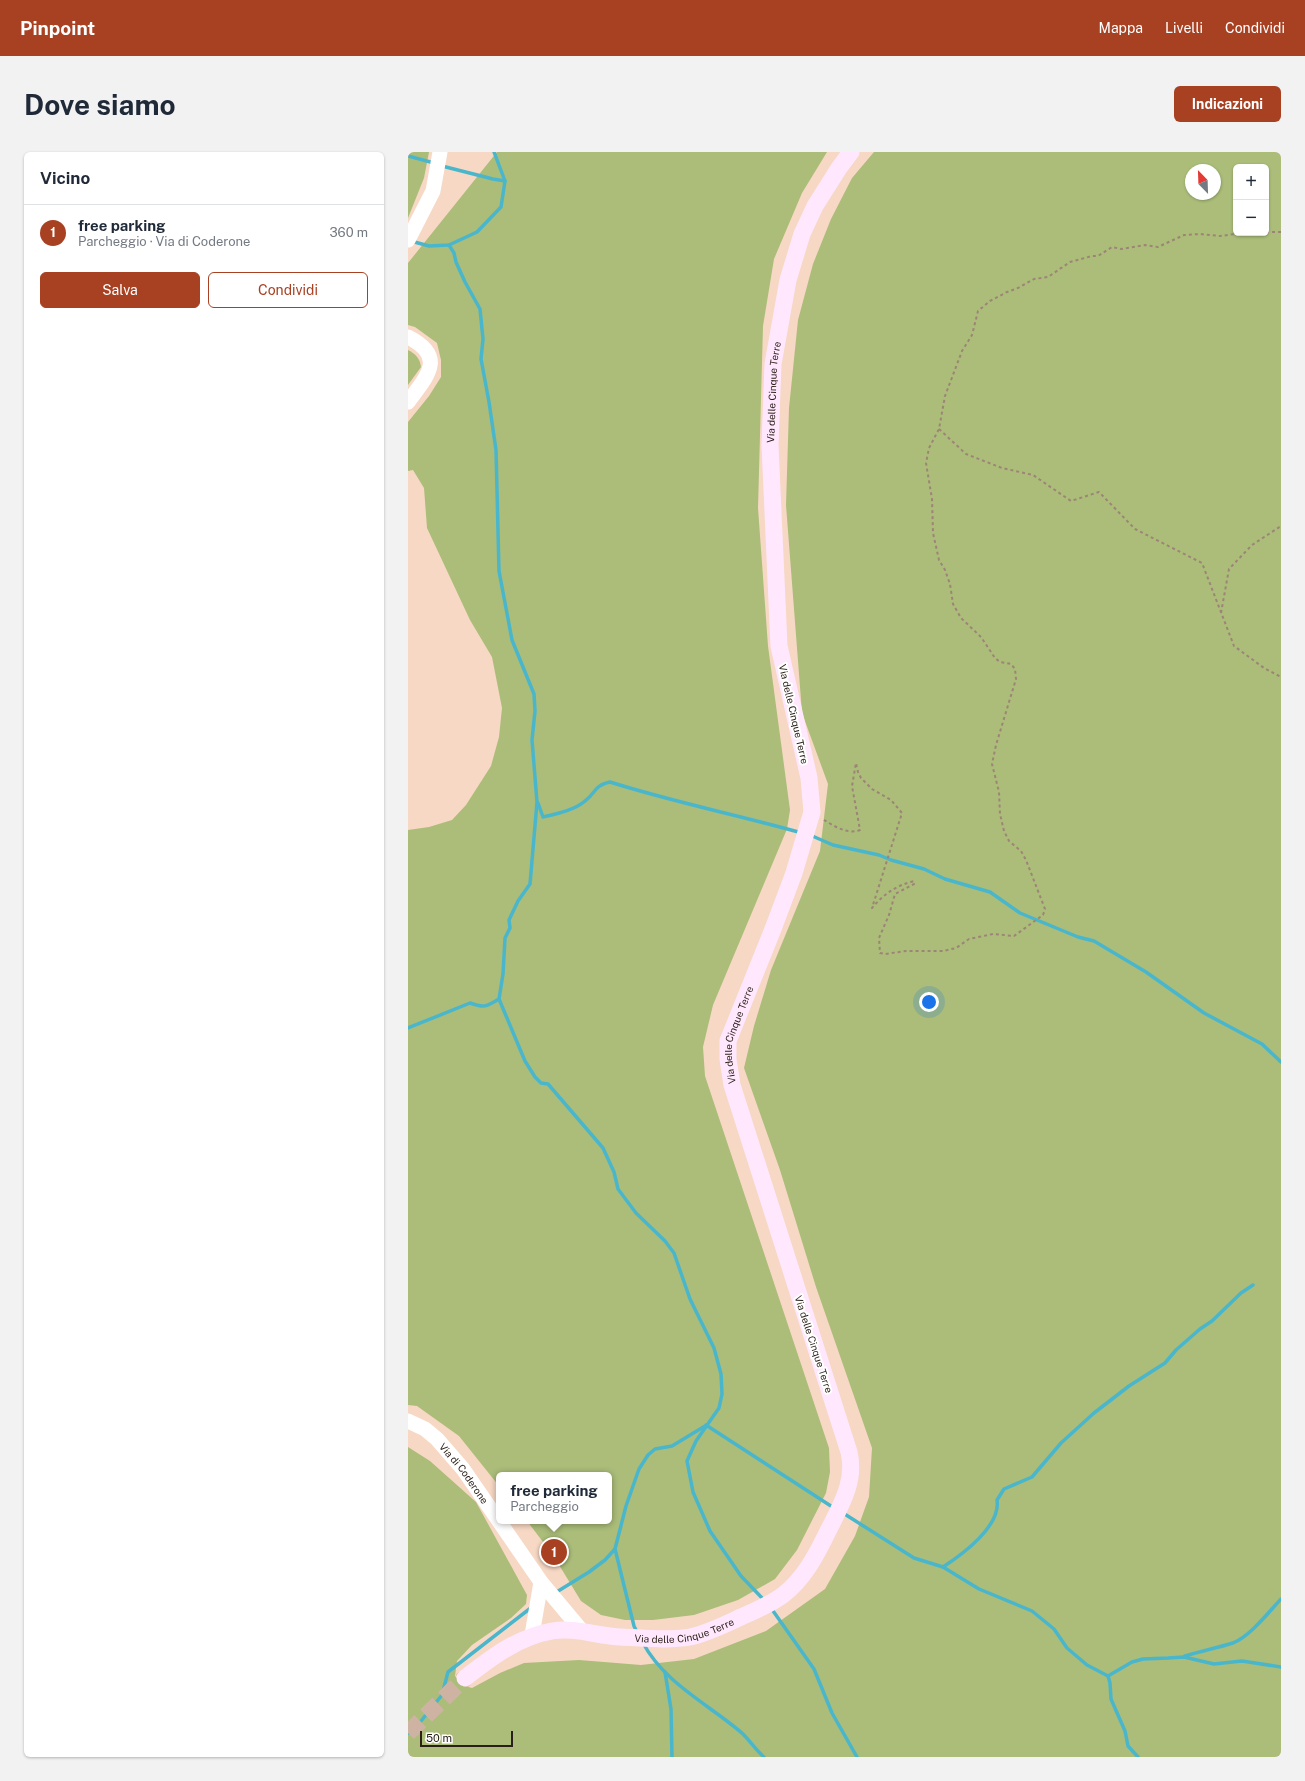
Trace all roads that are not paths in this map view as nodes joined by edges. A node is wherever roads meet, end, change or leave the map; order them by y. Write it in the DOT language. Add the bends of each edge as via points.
graph roads {
  1 [pos="440,152"];
  2 [pos="851,152"];
  3 [pos="408,240"];
  4 [pos="408,337"];
  5 [pos="408,402"];
  6 [pos="408,1421"];
  7 [pos="496,1517"];
  8 [pos="501,1524"];
  9 [pos="541,1582"];
  10 [pos="582,1631"];
  11 [pos="532,1635"];
  12 [pos="465,1678"];
  1 -- 3 [label="street" via="433,191"];
  2 -- 10 [label="main road, Via delle Cinque Terre" via="838,168 802,234 788,280 774,364 770,445 779,646 809,778 812,812 794,873 728,1041 728,1059 736,1098 849,1452 852,1471 848,1488 817,1554 802,1576 783,1595 715,1630 690,1637 616,1637"];
  4 -- 5 [label="street" via="419,343 430,356 425,378"];
  6 -- 7 [label="street, Via di Coderone" via="425,1429 437,1439 463,1469"];
  8 -- 9 [label="street, Via di Coderone"];
  9 -- 10 [label="street, Via di Coderone"];
  9 -- 11 [label="street"];
  10 -- 11 [label="main road, Via delle Cinque Terre" via="554,1630"];
  11 -- 12 [label="main road, Via delle Cinque Terre" via="498,1653"];
}
